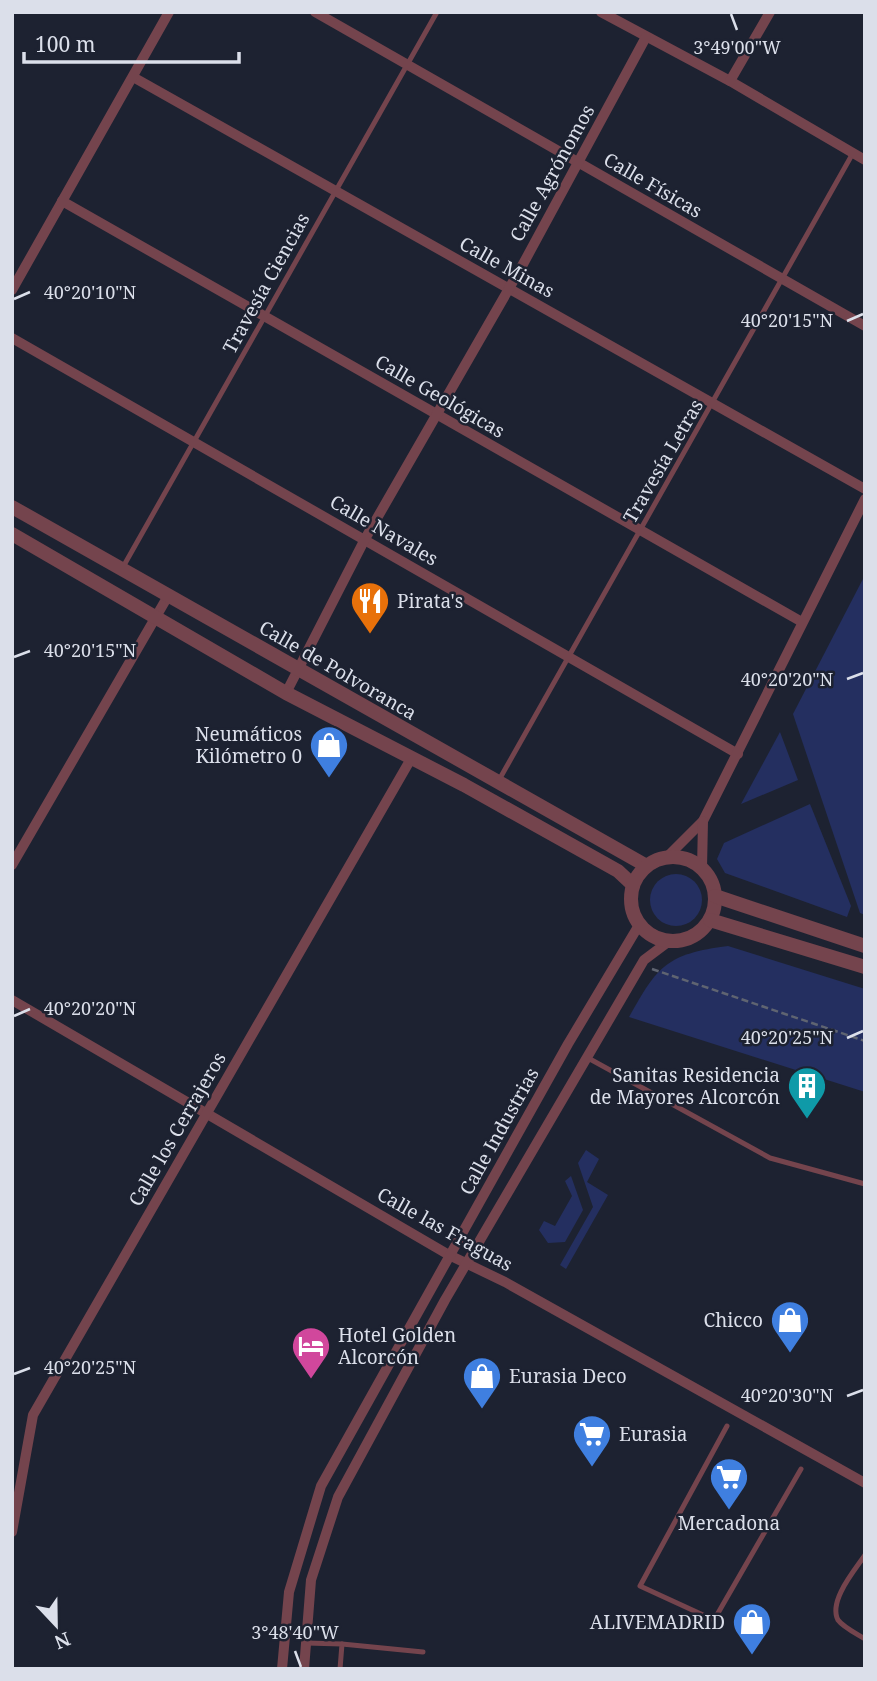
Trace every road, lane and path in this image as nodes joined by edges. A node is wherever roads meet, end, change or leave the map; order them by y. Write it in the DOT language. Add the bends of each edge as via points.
graph roads {
  1 [pos="169,12"];
  2 [pos="315,12"];
  3 [pos="437,12"];
  4 [pos="601,12"];
  5 [pos="770,12"];
  6 [pos="646,37"];
  7 [pos="407,65"];
  8 [pos="133,76"];
  9 [pos="730,81"];
  10 [pos="853,153"];
  11 [pos="865,160"];
  12 [pos="579,163"];
  13 [pos="336,192"];
  14 [pos="62,201"];
  15 [pos="783,279"];
  16 [pos="510,288"];
  17 [pos="12,290"];
  18 [pos="265,318"];
  19 [pos="865,326"];
  20 [pos="12,338"];
  21 [pos="712,405"];
  22 [pos="437,414"];
  23 [pos="194,443"];
  24 [pos="865,489"];
  25 [pos="865,499"];
  26 [pos="12,507"];
  27 [pos="641,531"];
  28 [pos="12,534"];
  29 [pos="365,539"];
  30 [pos="121,570"];
  31 [pos="168,596"];
  32 [pos="154,618"];
  33 [pos="802,622"];
  34 [pos="570,657"];
  35 [pos="298,669"];
  36 [pos="286,693"];
  37 [pos="738,754"];
  38 [pos="412,757"];
  39 [pos="498,783"];
  40 [pos="703,821"];
  41 [pos="667,857"];
  42 [pos="12,865"];
  43 [pos="645,865"];
  44 [pos="702,868"];
  45 [pos="633,885"];
  46 [pos="715,896"];
  47 [pos="710,920"];
  48 [pos="639,925"];
  49 [pos="668,942"];
  50 [pos="865,946"];
  51 [pos="644,960"];
  52 [pos="865,967"];
  53 [pos="12,1000"];
  54 [pos="865,1041"];
  55 [pos="587,1058"];
  56 [pos="205,1115"];
  57 [pos="865,1184"];
  58 [pos="449,1255"];
  59 [pos="465,1264"];
  60 [pos="727,1426"];
  61 [pos="801,1469"];
  62 [pos="865,1483"];
  63 [pos="12,1532"];
  64 [pos="865,1555"];
  65 [pos="865,1639"];
  66 [pos="306,1643"];
  67 [pos="342,1644"];
  68 [pos="423,1652"];
  69 [pos="282,1669"];
  70 [pos="304,1669"];
  71 [pos="340,1669"];
  1 -- 8 [label="street"];
  2 -- 7 [label="street, Calle Físicas"];
  3 -- 7 [label="lane, Travesía Ciencias"];
  4 -- 6 [label="street"];
  5 -- 9 [label="street"];
  6 -- 9 [label="street"];
  6 -- 12 [label="street, Calle Agrónomos"];
  7 -- 12 [label="street, Calle Físicas"];
  7 -- 13 [label="lane, Travesía Ciencias"];
  8 -- 13 [label="street, Calle Minas"];
  8 -- 14 [label="street"];
  9 -- 10 [label="street"];
  10 -- 11 [label="street"];
  10 -- 15 [label="lane, Travesía Letras"];
  12 -- 15 [label="street, Calle Físicas"];
  12 -- 16 [label="street, Calle Agrónomos"];
  13 -- 16 [label="street, Calle Minas"];
  13 -- 18 [label="lane, Travesía Ciencias"];
  14 -- 17 [label="street"];
  14 -- 18 [label="street, Calle Geológicas"];
  15 -- 19 [label="street, Calle Físicas"];
  15 -- 21 [label="lane, Travesía Letras"];
  16 -- 21 [label="street, Calle Minas"];
  16 -- 22 [label="street, Calle Agrónomos"];
  18 -- 22 [label="street, Calle Geológicas"];
  18 -- 23 [label="lane, Travesía Ciencias"];
  20 -- 23 [label="street, Calle Navales"];
  21 -- 24 [label="street, Calle Minas"];
  21 -- 27 [label="lane, Travesía Letras"];
  22 -- 27 [label="street, Calle Geológicas"];
  22 -- 29 [label="street, Calle Agrónomos"];
  23 -- 29 [label="street, Calle Navales"];
  23 -- 30 [label="lane, Travesía Ciencias"];
  25 -- 33 [label="street"];
  26 -- 30 [label="street, Calle de Polvoranca"];
  27 -- 33 [label="street, Calle Geológicas"];
  27 -- 34 [label="lane, Travesía Letras"];
  28 -- 32 [label="street, Calle de Polvoranca"];
  29 -- 34 [label="street, Calle Navales"];
  29 -- 35 [label="street, Calle Agrónomos"];
  30 -- 31 [label="street, Calle de Polvoranca"];
  31 -- 32 [label="street"];
  31 -- 35 [label="street, Calle de Polvoranca"];
  32 -- 36 [label="street, Calle de Polvoranca"];
  32 -- 42 [label="street"];
  33 -- 37 [label="street"];
  34 -- 37 [label="street, Calle Navales"];
  34 -- 39 [label="lane, Travesía Letras"];
  35 -- 36 [label="street, Calle Agrónomos"];
  35 -- 39 [label="street, Calle de Polvoranca"];
  36 -- 38 [label="street, Calle de Polvoranca"];
  37 -- 40 [label="street"];
  38 -- 45 [label="street, Calle de Polvoranca" via="618,871"];
  38 -- 56 [label="street, Calle los Cerrajeros"];
  39 -- 43 [label="street, Calle de Polvoranca"];
  40 -- 41 [label="street"];
  40 -- 44 [label="street"];
  41 -- 43 [label="street"];
  41 -- 44 [label="street" via="692,861"];
  43 -- 45 [label="street"];
  44 -- 46 [label="street" via="712,881"];
  45 -- 48 [label="street" via="630,900"];
  46 -- 47 [label="street"];
  46 -- 50 [label="street"];
  47 -- 49 [label="street" via="690,938"];
  47 -- 52 [label="street"];
  48 -- 49 [label="street"];
  48 -- 58 [label="street, Calle Industrias"];
  49 -- 51 [label="street, Calle Industrias"];
  51 -- 54 [label="path" via="652,969"];
  51 -- 55 [label="street, Calle Industrias"];
  53 -- 56 [label="street, Calle las Fraguas"];
  55 -- 57 [label="lane" via="770,1158"];
  55 -- 59 [label="street, Calle Industrias"];
  56 -- 58 [label="street, Calle las Fraguas"];
  56 -- 63 [label="street, Calle los Cerrajeros" via="33,1415"];
  58 -- 59 [label="street, Calle las Fraguas"];
  58 -- 69 [label="street, Calle Industrias" via="321,1486 289,1592"];
  59 -- 62 [label="street, Calle las Fraguas"];
  59 -- 66 [label="street, Calle Industrias" via="338,1497 311,1580"];
  60 -- 61 [label="lane" via="640,1586 714,1620"];
  64 -- 65 [label="lane" via="836,1610 839,1621"];
  66 -- 67 [label="lane"];
  66 -- 70 [label="street, Calle Industrias"];
  67 -- 68 [label="lane"];
  67 -- 71 [label="lane"];
}
